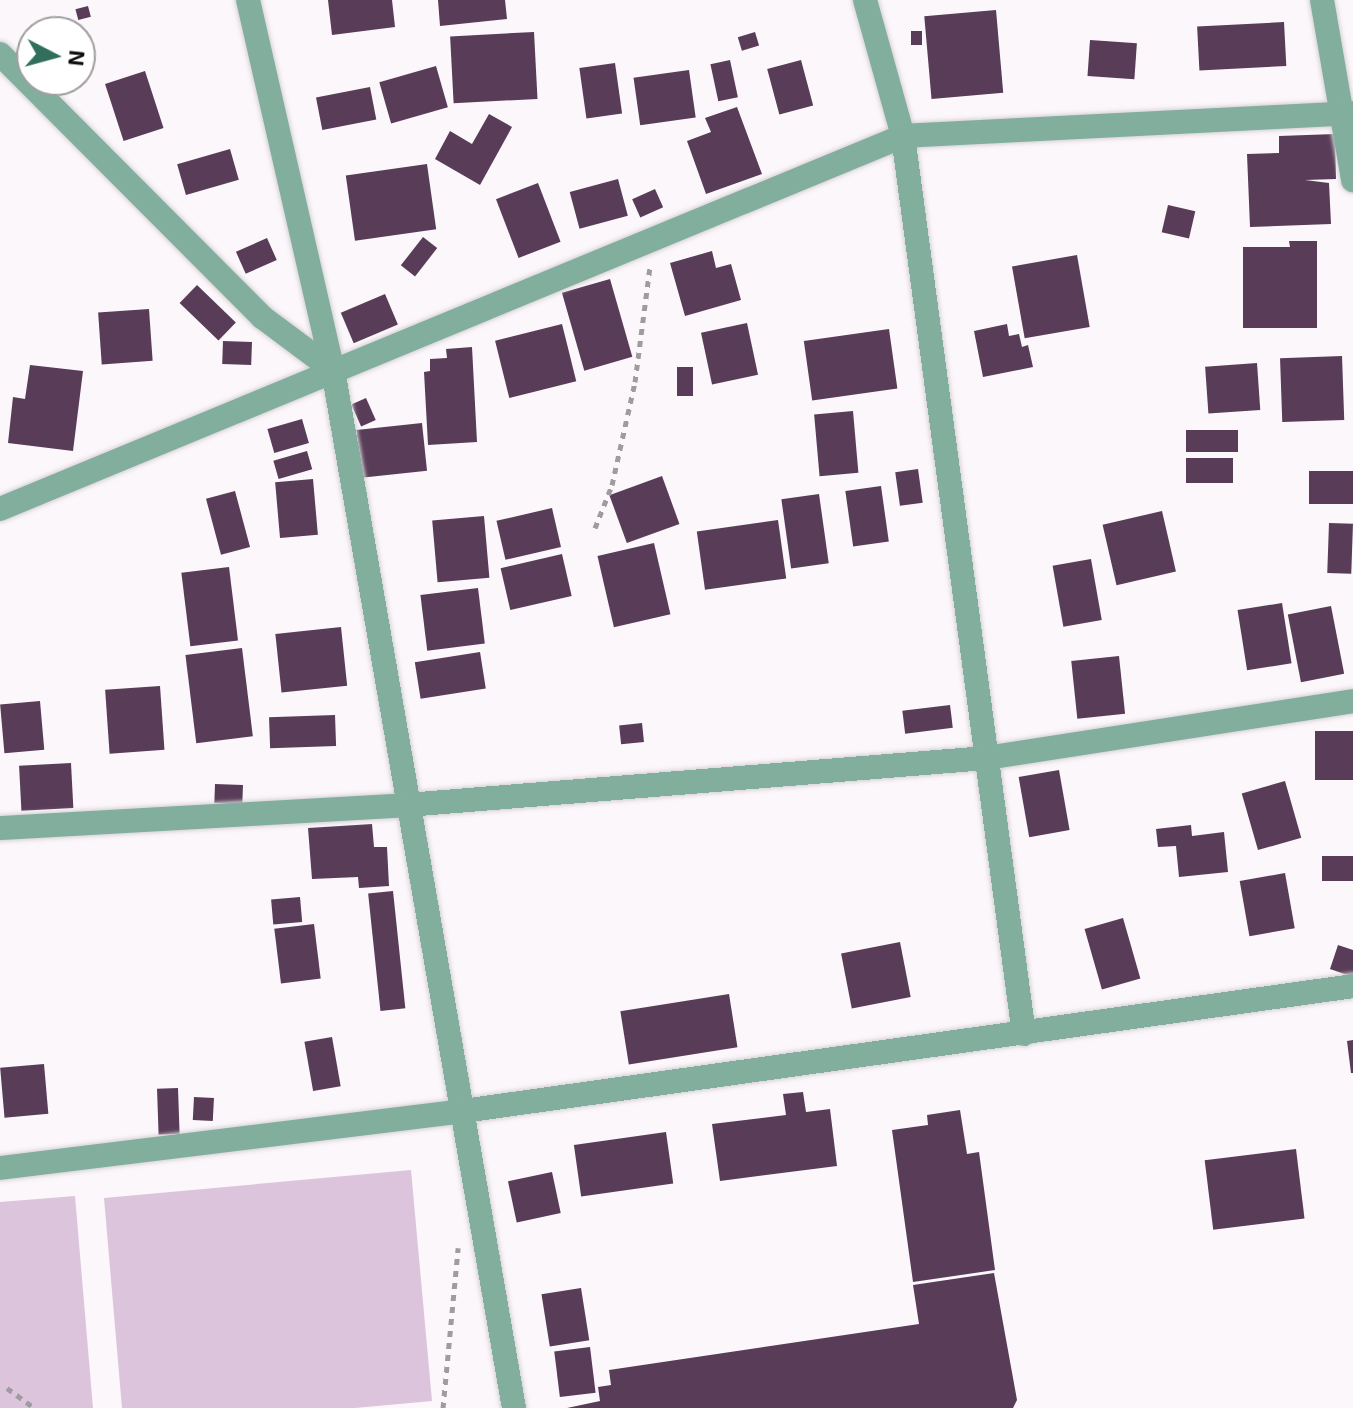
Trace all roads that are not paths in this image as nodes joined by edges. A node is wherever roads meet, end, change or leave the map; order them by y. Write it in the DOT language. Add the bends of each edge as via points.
graph roads {
  1 [pos="248,0"];
  2 [pos="865,0"];
  3 [pos="1322,0"];
  4 [pos="0,54"];
  5 [pos="1349,114"];
  6 [pos="903,136"];
  7 [pos="1353,180"];
  8 [pos="333,370"];
  9 [pos="0,509"];
  10 [pos="1353,701"];
  11 [pos="986,758"];
  12 [pos="407,805"];
  13 [pos="0,828"];
  14 [pos="1353,986"];
  15 [pos="1024,1034"];
  16 [pos="463,1111"];
  17 [pos="0,1168"];
  18 [pos="514,1408"];
  1 -- 8 [label="street"];
  2 -- 6 [label="street"];
  3 -- 5 [label="street"];
  4 -- 8 [label="street" via="262,317"];
  5 -- 6 [label="street"];
  5 -- 7 [label="street"];
  6 -- 8 [label="street"];
  6 -- 11 [label="street"];
  8 -- 9 [label="street"];
  8 -- 12 [label="street"];
  10 -- 11 [label="street"];
  11 -- 12 [label="street"];
  11 -- 15 [label="street"];
  12 -- 13 [label="street"];
  12 -- 16 [label="street"];
  14 -- 15 [label="street"];
  15 -- 16 [label="street"];
  16 -- 17 [label="street"];
  16 -- 18 [label="street"];
}
